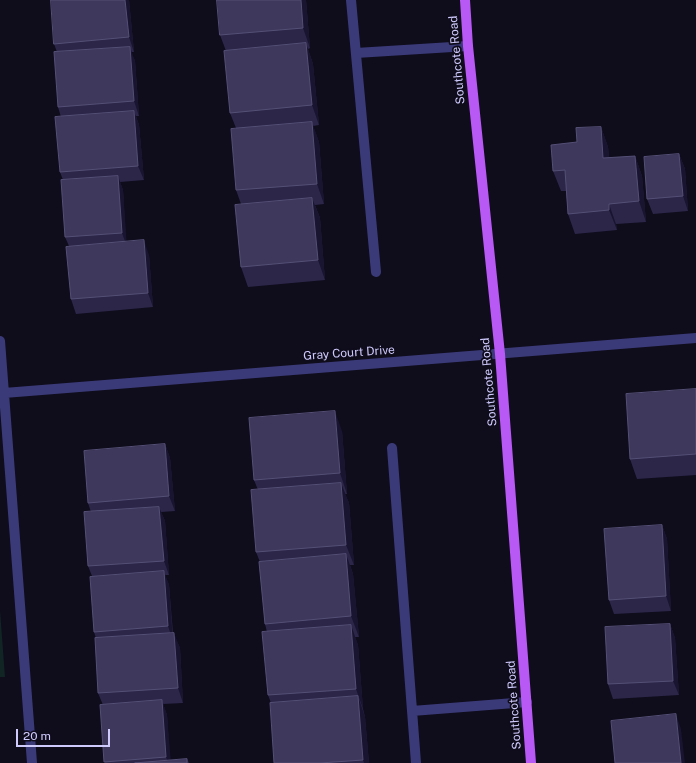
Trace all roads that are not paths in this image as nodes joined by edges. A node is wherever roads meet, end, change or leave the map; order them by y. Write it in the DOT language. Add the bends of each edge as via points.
graph roads {
  1 [pos="351,0"];
  2 [pos="465,0"];
  3 [pos="468,46"];
  4 [pos="356,53"];
  5 [pos="376,272"];
  6 [pos="696,338"];
  7 [pos="0,342"];
  8 [pos="500,354"];
  9 [pos="4,392"];
  10 [pos="392,448"];
  11 [pos="527,702"];
  12 [pos="412,712"];
  13 [pos="32,763"];
  14 [pos="416,763"];
  15 [pos="532,763"];
  1 -- 4 [label="street"];
  2 -- 3 [label="main road, Southcote Road"];
  3 -- 4 [label="street"];
  3 -- 8 [label="main road, Southcote Road"];
  4 -- 5 [label="street"];
  6 -- 8 [label="street, Gray Court Drive"];
  7 -- 9 [label="street"];
  8 -- 9 [label="street, Gray Court Drive"];
  8 -- 11 [label="main road, Southcote Road"];
  9 -- 13 [label="street"];
  10 -- 12 [label="street"];
  11 -- 12 [label="street"];
  11 -- 15 [label="main road, Southcote Road"];
  12 -- 14 [label="street"];
}
